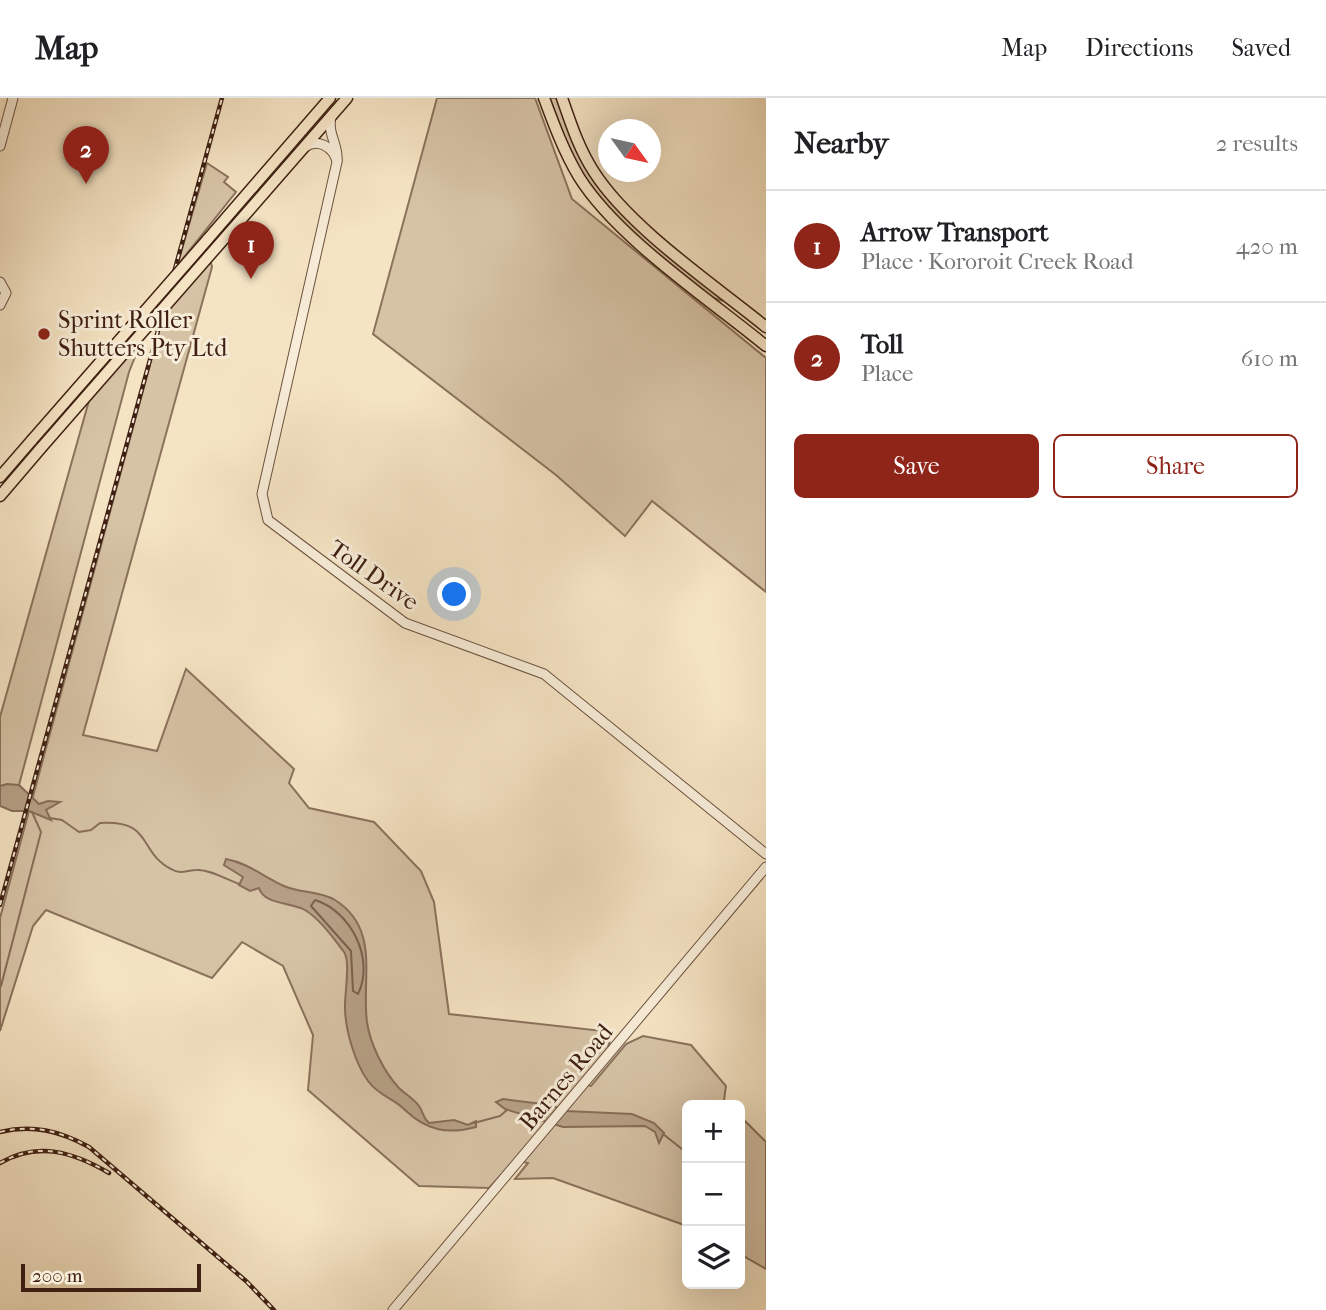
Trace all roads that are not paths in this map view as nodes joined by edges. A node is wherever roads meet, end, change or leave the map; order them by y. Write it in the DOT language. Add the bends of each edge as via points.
graph roads {
  1 [pos="13,98"];
  2 [pos="330,98"];
  3 [pos="347,98"];
  4 [pos="544,98"];
  5 [pos="562,98"];
  6 [pos="338,108"];
  7 [pos="0,146"];
  8 [pos="303,148"];
  9 [pos="337,162"];
  10 [pos="0,282"];
  11 [pos="0,305"];
  12 [pos="766,327"];
  13 [pos="766,346"];
  14 [pos="0,477"];
  15 [pos="0,496"];
  16 [pos="766,854"];
  17 [pos="766,867"];
  18 [pos="393,1310"];
  1 -- 7 [label="street"];
  2 -- 14 [label="main road, bridge"];
  3 -- 6 [label="main road"];
  4 -- 13 [label="main road" via="571,163 601,206"];
  5 -- 12 [label="main road" via="588,162 612,196"];
  6 -- 8 [label="main road"];
  6 -- 9 [label="street, Toll Drive" via="329,125 338,148"];
  8 -- 9 [label="street" via="324,145"];
  8 -- 15 [label="main road, bridge"];
  9 -- 16 [label="street, Toll Drive" via="262,495 268,520 405,624 544,674"];
  10 -- 11 [label="street" via="6,293"];
  17 -- 18 [label="street, Barnes Road"];
}
